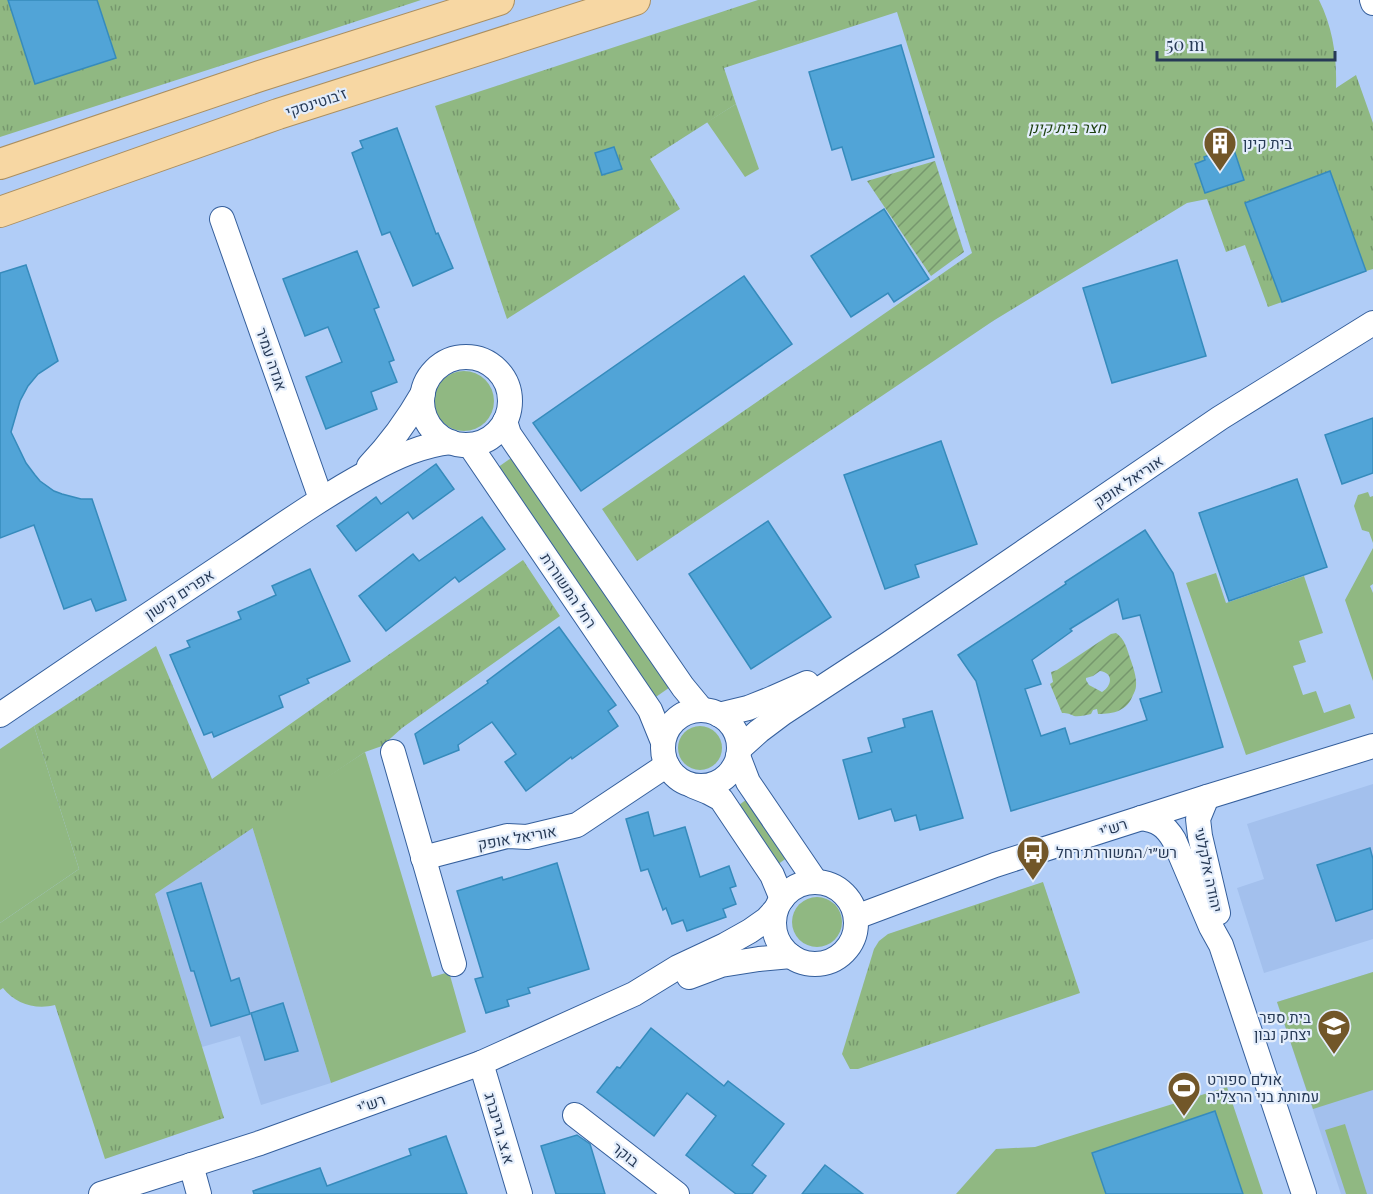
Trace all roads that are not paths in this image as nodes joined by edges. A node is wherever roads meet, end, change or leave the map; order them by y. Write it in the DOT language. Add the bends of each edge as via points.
graph roads {
  1 [pos="499,0"];
  2 [pos="635,0"];
  3 [pos="0,164"];
  4 [pos="0,212"];
  5 [pos="222,219"];
  6 [pos="1373,323"];
  7 [pos="423,393"];
  8 [pos="504,421"];
  9 [pos="458,444"];
  10 [pos="359,476"];
  11 [pos="321,499"];
  12 [pos="887,645"];
  13 [pos="710,712"];
  14 [pos="0,716"];
  15 [pos="1373,746"];
  16 [pos="393,752"];
  17 [pos="739,752"];
  18 [pos="665,753"];
  19 [pos="693,786"];
  20 [pos="1207,797"];
  21 [pos="1141,818"];
  22 [pos="423,858"];
  23 [pos="816,882"];
  24 [pos="779,904"];
  25 [pos="856,917"];
  26 [pos="1221,945"];
  27 [pos="791,956"];
  28 [pos="454,964"];
  29 [pos="634,994"];
  30 [pos="481,1063"];
  31 [pos="575,1115"];
  32 [pos="191,1165"];
  33 [pos="101,1194"];
  34 [pos="199,1194"];
  35 [pos="520,1194"];
  36 [pos="677,1194"];
  37 [pos="1304,1194"];
  1 -- 3 [label="main road"];
  2 -- 4 [label="main road, ז'בוטינסקי" via="278,114"];
  5 -- 11 [label="street, אנדה עמיר"];
  6 -- 12 [label="street, אוריאל אופק" via="1220,418"];
  7 -- 8 [label="street" via="435,369 447,361 460,357 480,359 497,370 508,388 509,409"];
  7 -- 9 [label="street" via="422,407 430,426 440,436"];
  7 -- 10 [label="street, אפרים קישון" via="396,435"];
  8 -- 9 [label="street" via="485,441"];
  8 -- 13 [label="street" via="509,434 683,687"];
  9 -- 10 [label="street, אפרים קישון" via="417,449"];
  9 -- 18 [label="street, רחל המשוררת" via="471,447 644,700"];
  10 -- 11 [label="street, אפרים קישון"];
  11 -- 14 [label="street, אפרים קישון"];
  12 -- 13 [label="street, אוריאל אופק" via="748,708"];
  12 -- 17 [label="street, אוריאל אופק" via="783,713"];
  13 -- 17 [label="street" via="728,722 735,732"];
  13 -- 18 [label="street" via="684,714 674,721 667,730"];
  15 -- 20 [label="street, רש\"י"];
  16 -- 22 [label="street"];
  17 -- 19 [label="street" via="732,771 718,783"];
  17 -- 23 [label="street" via="748,782"];
  18 -- 19 [label="street" via="678,779"];
  18 -- 22 [label="street, אוריאל אופק" via="577,825 526,837 507,836"];
  19 -- 24 [label="street" via="721,799 772,875"];
  20 -- 21 [label="street, רש\"י"];
  20 -- 26 [label="street, יהודה אלקלעי" via="1198,819 1220,922"];
  21 -- 25 [label="street, רש\"י" via="995,865"];
  21 -- 26 [label="street, יהודה אלקלעי" via="1166,828 1174,840"];
  22 -- 28 [label="street"];
  23 -- 24 [label="street" via="791,889"];
  23 -- 25 [label="street" via="844,894"];
  24 -- 27 [label="street" via="774,922 776,934"];
  24 -- 29 [label="street, רש\"י" via="750,931"];
  25 -- 27 [label="street" via="854,936 839,956 814,964"];
  26 -- 37 [label="street, יהודה אלקלעי"];
  27 -- 29 [label="street, רש\"י" via="721,965"];
  29 -- 30 [label="street, רש\"י"];
  30 -- 32 [label="street, רש\"י"];
  30 -- 35 [label="street, א.צ. גרינברג"];
  31 -- 36 [label="street, בוקר"];
  32 -- 33 [label="street, רש\"י"];
  32 -- 34 [label="street"];
}
